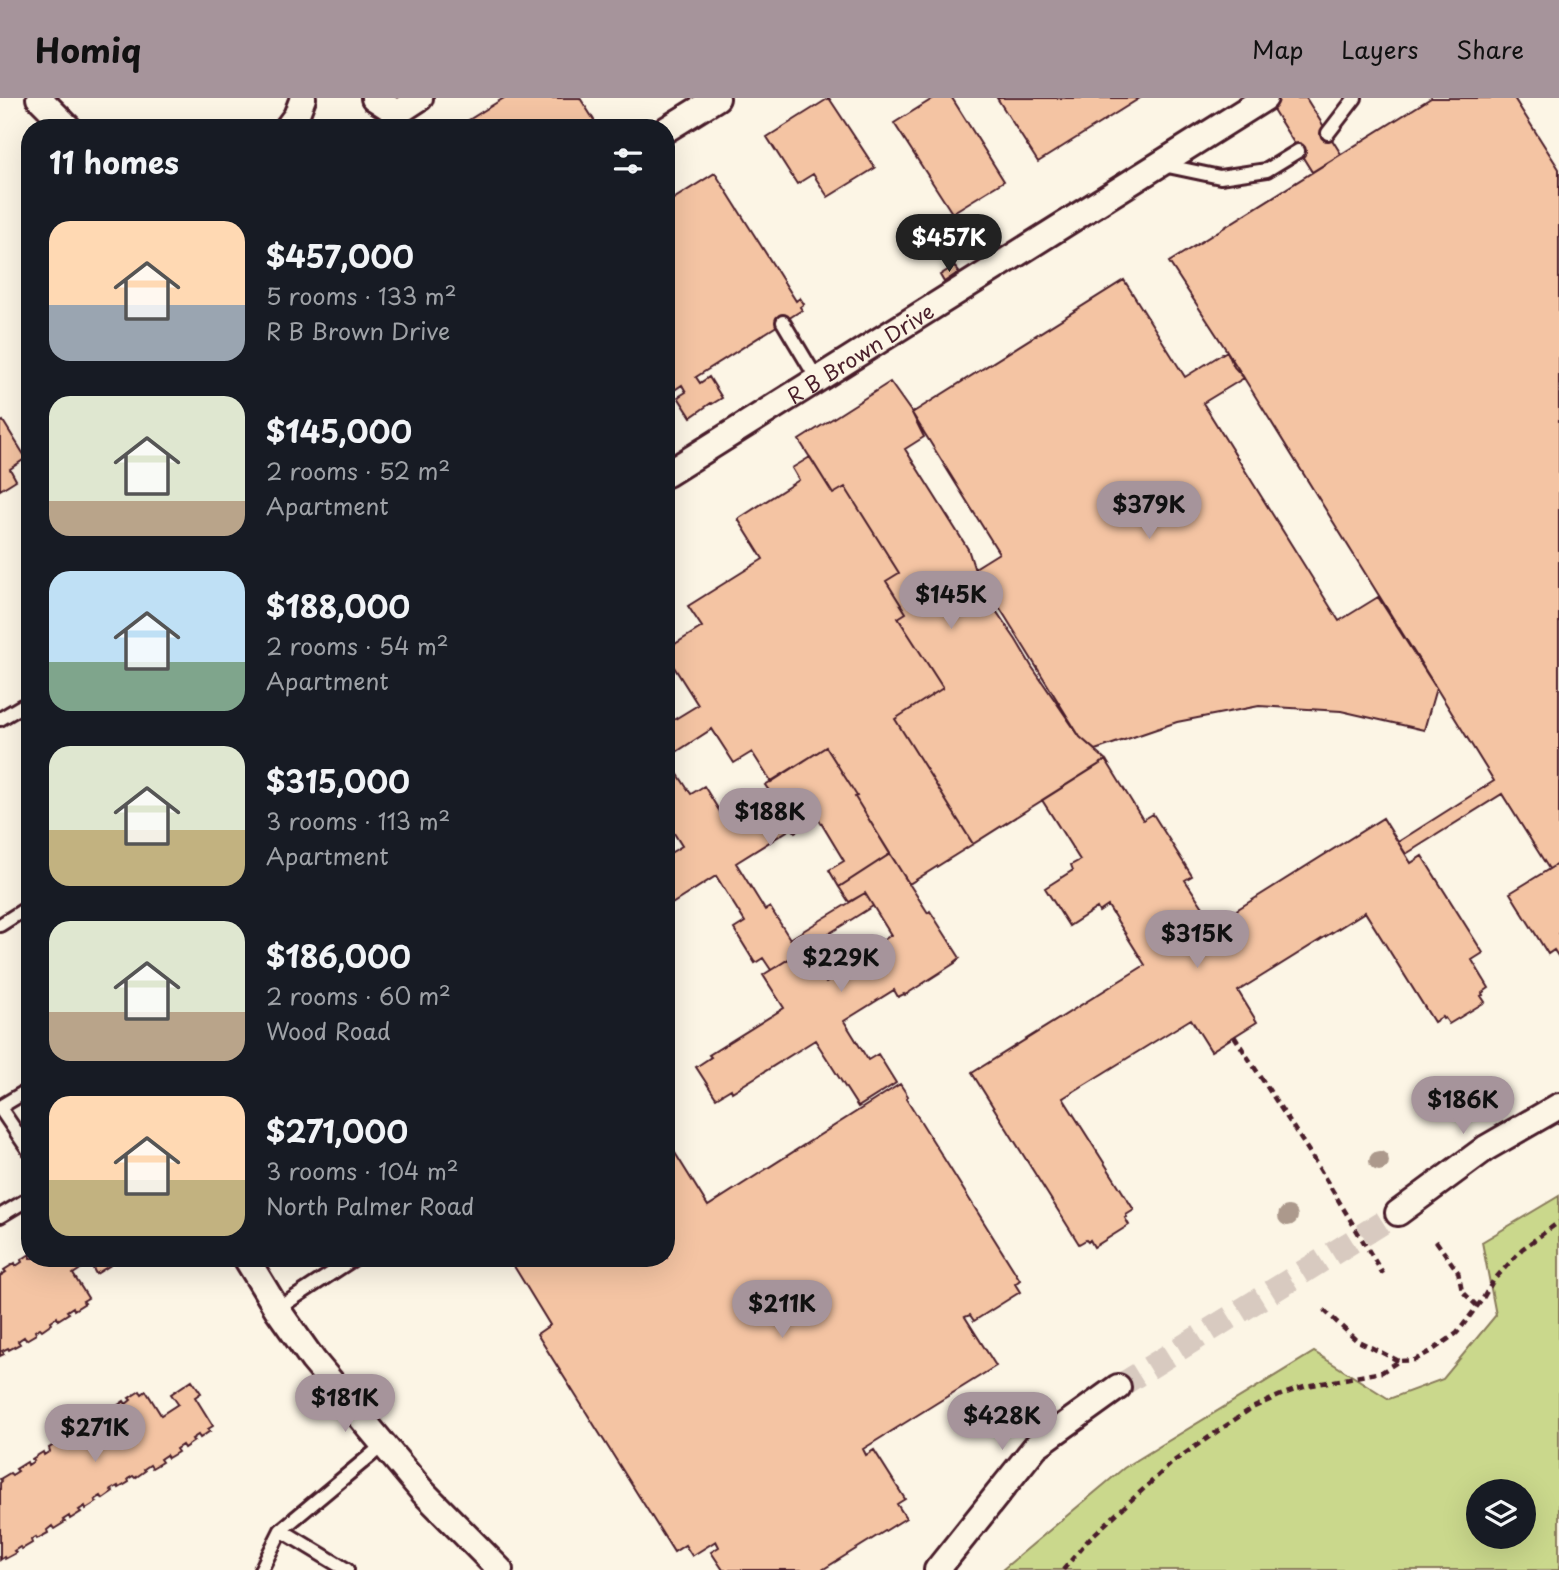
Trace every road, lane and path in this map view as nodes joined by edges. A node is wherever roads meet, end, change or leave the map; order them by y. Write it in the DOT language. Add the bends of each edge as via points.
graph roads {
  1 [pos="39,98"];
  2 [pos="303,98"];
  3 [pos="374,98"];
  4 [pos="421,98"];
  5 [pos="717,98"];
  6 [pos="1265,98"];
  7 [pos="1355,98"];
  8 [pos="60,119"];
  9 [pos="294,119"];
  10 [pos="675,124"];
  11 [pos="1328,133"];
  12 [pos="1298,150"];
  13 [pos="1159,164"];
  14 [pos="783,322"];
  15 [pos="817,379"];
  16 [pos="675,469"];
  17 [pos="21,707"];
  18 [pos="0,719"];
  19 [pos="21,912"];
  20 [pos="0,925"];
  21 [pos="1234,1036"];
  22 [pos="21,1095"];
  23 [pos="1559,1106"];
  24 [pos="0,1108"];
  25 [pos="21,1139"];
  26 [pos="21,1203"];
  27 [pos="1398,1213"];
  28 [pos="0,1216"];
  29 [pos="1559,1222"];
  30 [pos="1436,1241"];
  31 [pos="251,1267"];
  32 [pos="341,1267"];
  33 [pos="1383,1274"];
  34 [pos="1476,1306"];
  35 [pos="277,1309"];
  36 [pos="1324,1310"];
  37 [pos="1399,1362"];
  38 [pos="1118,1387"];
  39 [pos="383,1445"];
  40 [pos="281,1530"];
  41 [pos="261,1570"];
  42 [pos="347,1570"];
  43 [pos="500,1570"];
  44 [pos="937,1570"];
  45 [pos="1063,1570"];
  1 -- 8 [label="street"];
  2 -- 9 [label="street"];
  3 -- 4 [label="street" via="397,113"];
  5 -- 10 [label="street"];
  6 -- 13 [label="street, R B Brown Drive"];
  7 -- 11 [label="lane"];
  12 -- 13 [label="lane" via="1266,170 1220,177"];
  13 -- 15 [label="street, R B Brown Drive"];
  14 -- 15 [label="lane"];
  15 -- 16 [label="street, R B Brown Drive"];
  17 -- 18 [label="lane"];
  19 -- 20 [label="lane"];
  21 -- 33 [label="path"];
  22 -- 24 [label="lane"];
  23 -- 27 [label="street" via="1486,1148"];
  24 -- 25 [label="lane"];
  26 -- 28 [label="lane"];
  29 -- 34 [label="path" via="1522,1249"];
  30 -- 34 [label="path" via="1458,1272 1462,1291"];
  31 -- 35 [label="street"];
  32 -- 35 [label="lane"];
  34 -- 37 [label="path" via="1457,1333 1415,1360"];
  35 -- 39 [label="street"];
  36 -- 37 [label="path" via="1356,1340"];
  37 -- 45 [label="path" via="1382,1372 1307,1386 1252,1408 1174,1461 1089,1539"];
  38 -- 44 [label="street" via="1036,1446"];
  39 -- 40 [label="lane"];
  39 -- 43 [label="street"];
  40 -- 41 [label="lane"];
  40 -- 42 [label="lane"];
}
